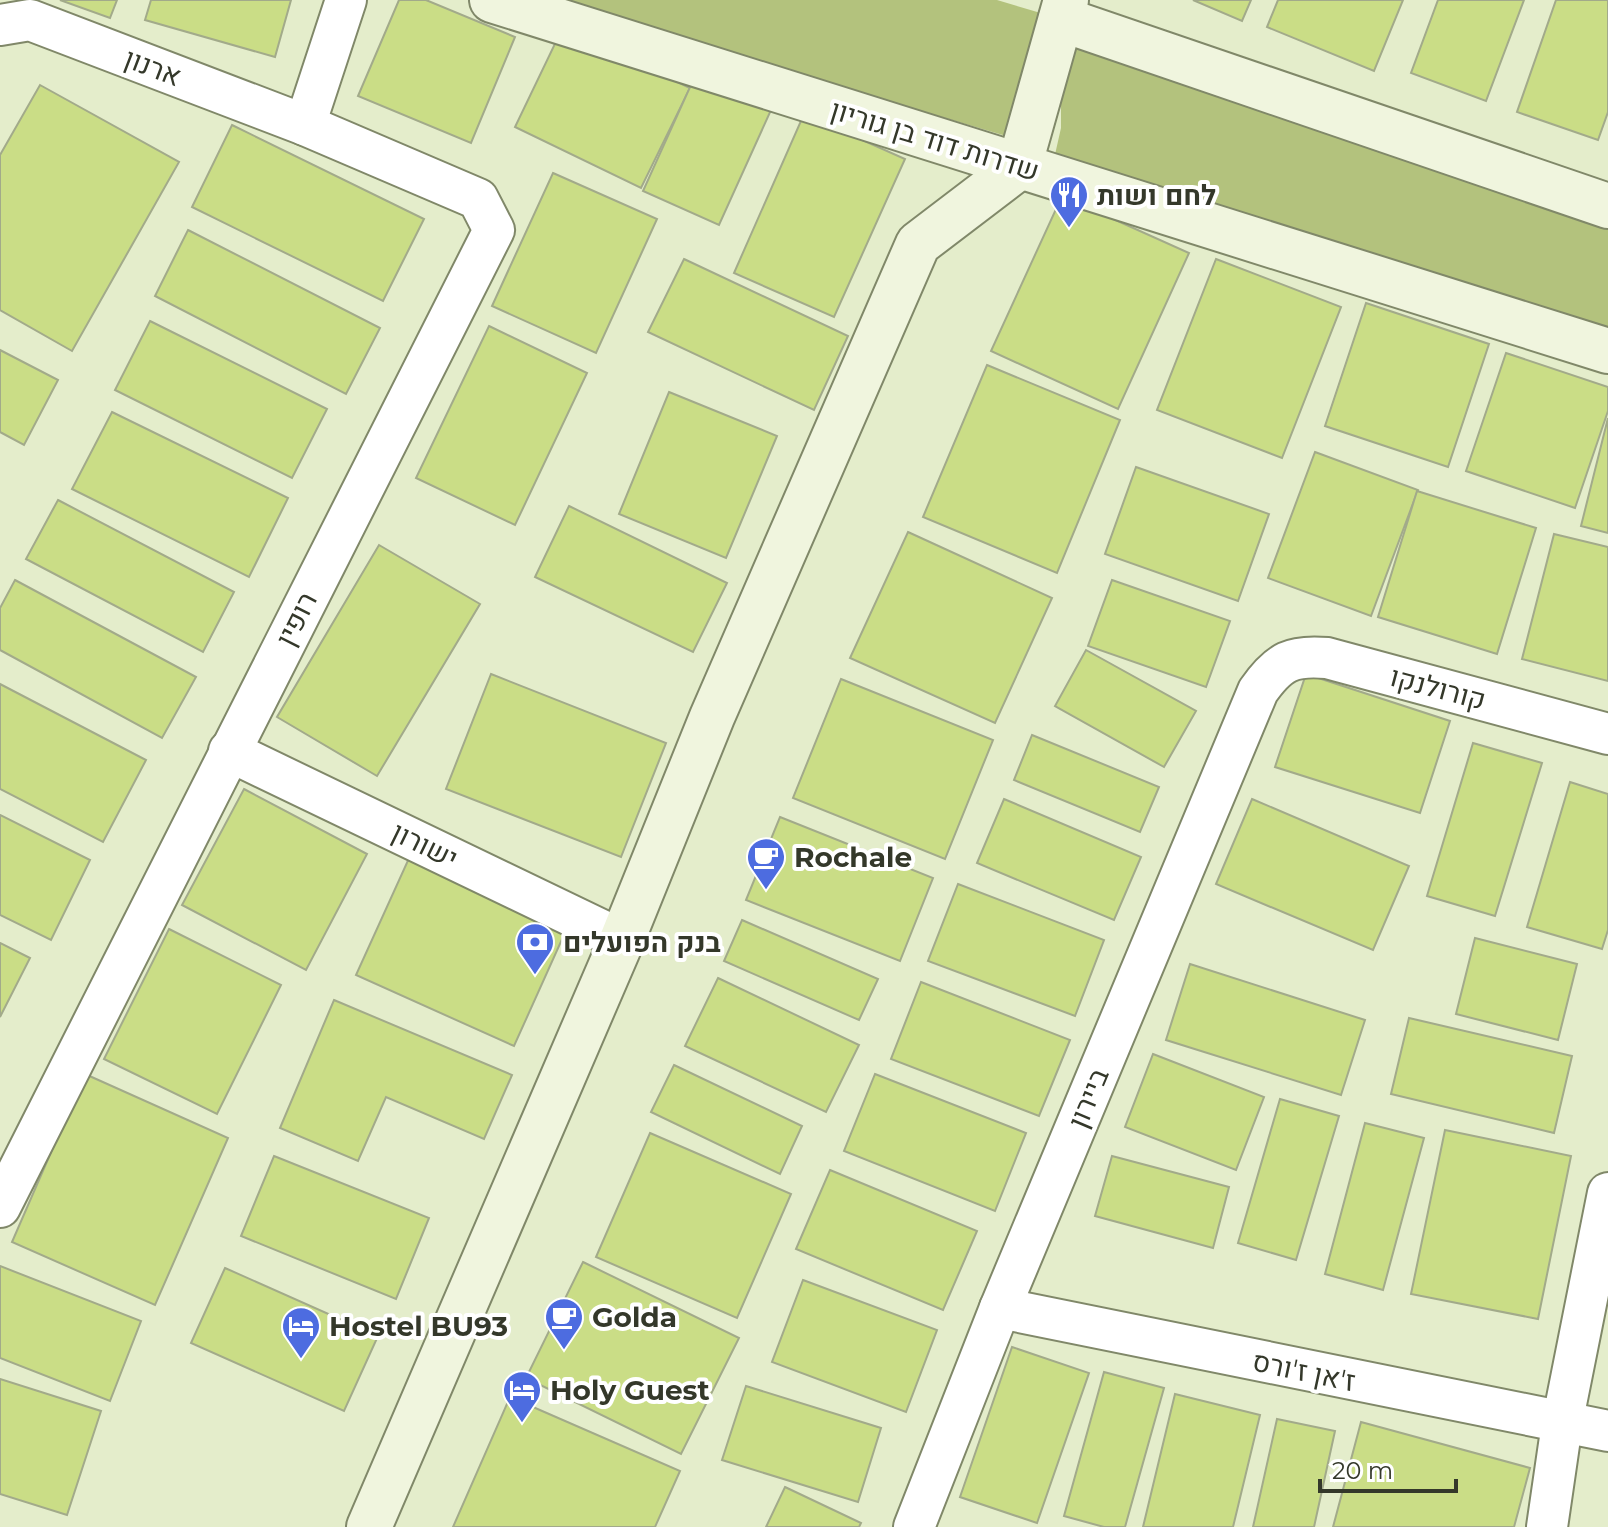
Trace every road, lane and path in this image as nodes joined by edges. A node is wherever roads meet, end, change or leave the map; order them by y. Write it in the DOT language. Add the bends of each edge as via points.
graph roads {
  1 [pos="346,0"];
  2 [pos="492,0"];
  3 [pos="1064,10"];
  4 [pos="0,25"];
  5 [pos="305,125"];
  6 [pos="1019,167"];
  7 [pos="1608,206"];
  8 [pos="1608,351"];
  9 [pos="1270,674"];
  10 [pos="1608,734"];
  11 [pos="229,751"];
  12 [pos="622,940"];
  13 [pos="1608,1193"];
  14 [pos="0,1207"];
  15 [pos="1000,1308"];
  16 [pos="1562,1424"];
  17 [pos="1608,1431"];
  18 [pos="369,1527"];
  19 [pos="914,1527"];
  20 [pos="1547,1527"];
  1 -- 5 [label="street"];
  2 -- 6 [label="street, שדרות דוד בן גוריון"];
  3 -- 6 [label="street"];
  3 -- 7 [label="street"];
  4 -- 5 [label="street, ארנון" via="30,20"];
  5 -- 11 [label="street, רופין" via="478,199 494,230"];
  6 -- 8 [label="street, שדרות דוד בן גוריון"];
  6 -- 12 [label="street" via="918,244 712,717"];
  9 -- 10 [label="street, קורולנקו" via="1299,656 1327,658"];
  9 -- 15 [label="street, ביירון" via="1258,691"];
  11 -- 12 [label="street, ישורון"];
  11 -- 14 [label="street, רופין"];
  12 -- 18 [label="street"];
  13 -- 16 [label="street"];
  15 -- 16 [label="street, ז'אן ז'ורס"];
  15 -- 19 [label="street, ביירון"];
  16 -- 17 [label="street, ז'אן ז'ורס"];
  16 -- 20 [label="street"];
}
